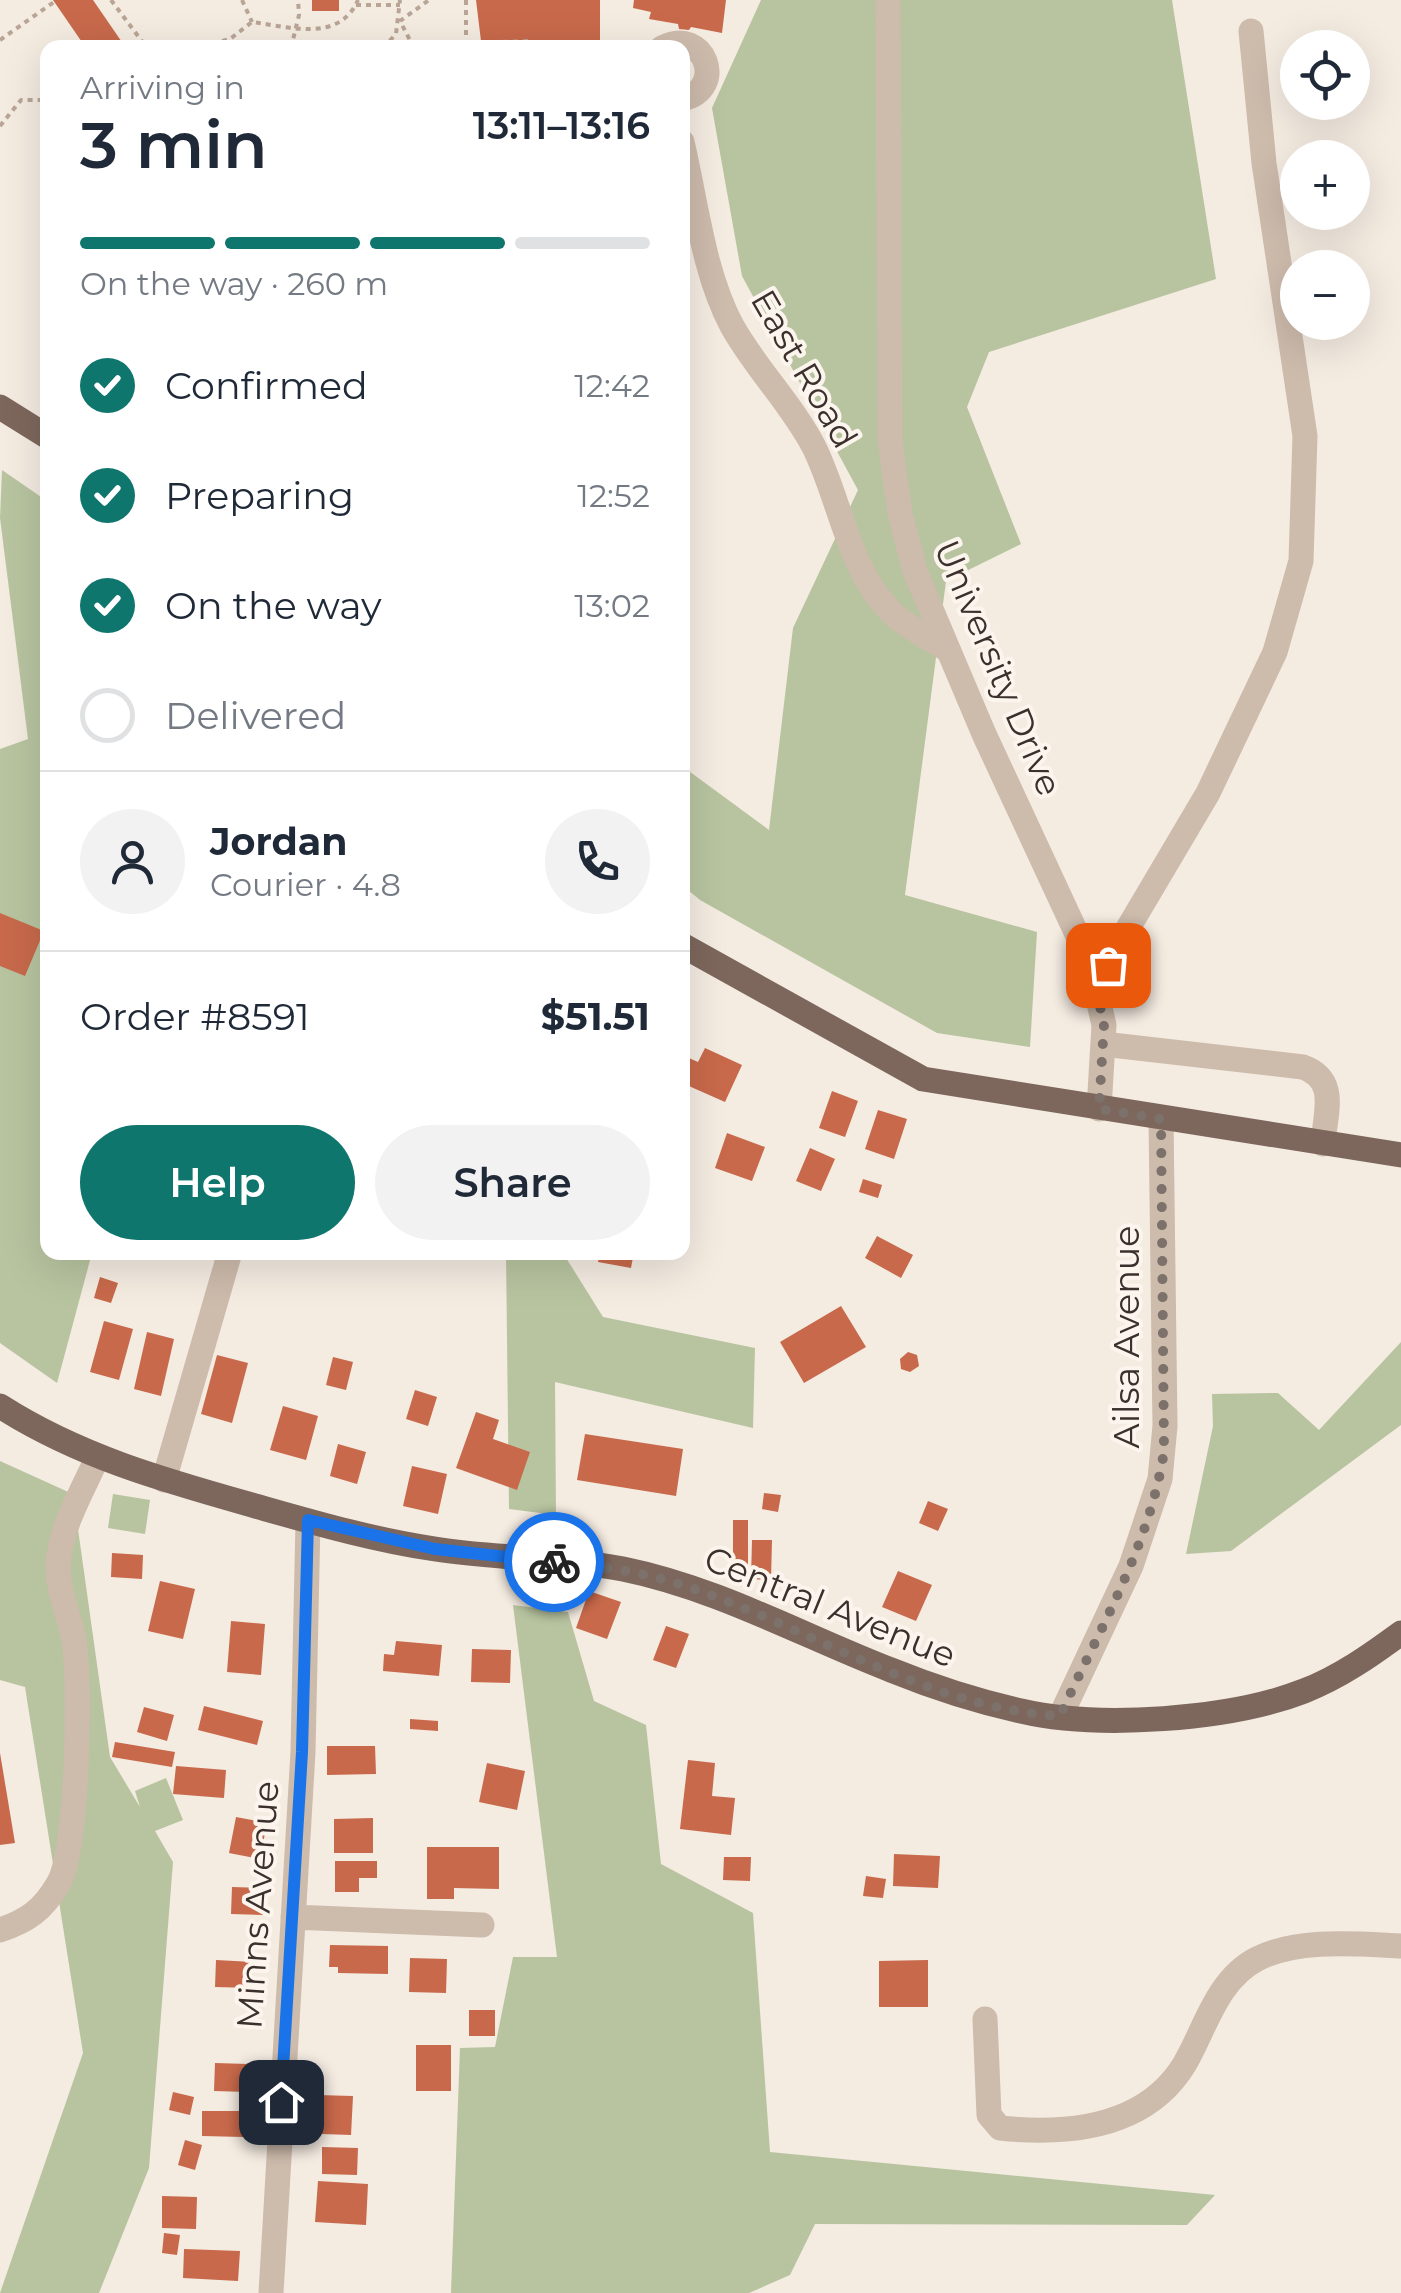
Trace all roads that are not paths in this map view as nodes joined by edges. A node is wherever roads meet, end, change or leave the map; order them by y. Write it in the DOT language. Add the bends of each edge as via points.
graph roads {
  1 [pos="888,0"];
  2 [pos="1251,31"];
  3 [pos="690,44"];
  4 [pos="690,94"];
  5 [pos="690,176"];
  6 [pos="0,408"];
  7 [pos="40,432"];
  8 [pos="948,650"];
  9 [pos="690,949"];
  10 [pos="1095,984"];
  11 [pos="1103,1044"];
  12 [pos="1099,1109"];
  13 [pos="1161,1119"];
  14 [pos="1323,1144"];
  15 [pos="1401,1155"];
  16 [pos="228,1260"];
  17 [pos="0,1406"];
  18 [pos="98,1458"];
  19 [pos="164,1480"];
  20 [pos="308,1520"];
  21 [pos="1401,1632"];
  22 [pos="1060,1716"];
  23 [pos="293,1917"];
  24 [pos="482,1925"];
  25 [pos="0,1930"];
  26 [pos="1401,1946"];
  27 [pos="985,2020"];
  28 [pos="271,2293"];
  1 -- 8 [label="street, University Drive" via="890,440 915,571"];
  2 -- 10 [label="street" via="1305,436 1301,560 1275,652 1208,793"];
  3 -- 4 [label="street" via="704,56 708,75"];
  5 -- 8 [label="street, East Road" via="729,321 814,448 868,583 892,614"];
  6 -- 7 [label="main road"];
  8 -- 10 [label="street, University Drive"];
  9 -- 12 [label="main road" via="922,1079"];
  10 -- 11 [label="street, University Drive"];
  11 -- 12 [label="street, University Drive"];
  11 -- 14 [label="street" via="1317,1072 1327,1089"];
  12 -- 13 [label="main road"];
  13 -- 14 [label="main road"];
  13 -- 22 [label="street, Ailsa Avenue" via="1160,1479 1131,1566"];
  14 -- 15 [label="main road"];
  16 -- 19 [label="street"];
  17 -- 18 [label="main road, Central Avenue"];
  18 -- 19 [label="main road, Central Avenue"];
  18 -- 25 [label="street" via="61,1539 58,1569 77,1673 70,1830 60,1882 29,1920"];
  19 -- 20 [label="main road, Central Avenue"];
  20 -- 22 [label="main road, Central Avenue" via="435,1549 648,1575 955,1694"];
  20 -- 23 [label="street, Minns Avenue"];
  21 -- 22 [label="main road, Central Avenue" via="1338,1674 1273,1700 1138,1720"];
  23 -- 24 [label="street"];
  23 -- 28 [label="street, Minns Avenue"];
  26 -- 27 [label="street" via="1348,1943 1256,1960 1206,2015 1183,2065 1156,2100 1122,2119 1032,2131 1000,2128 989,2115"];
}
